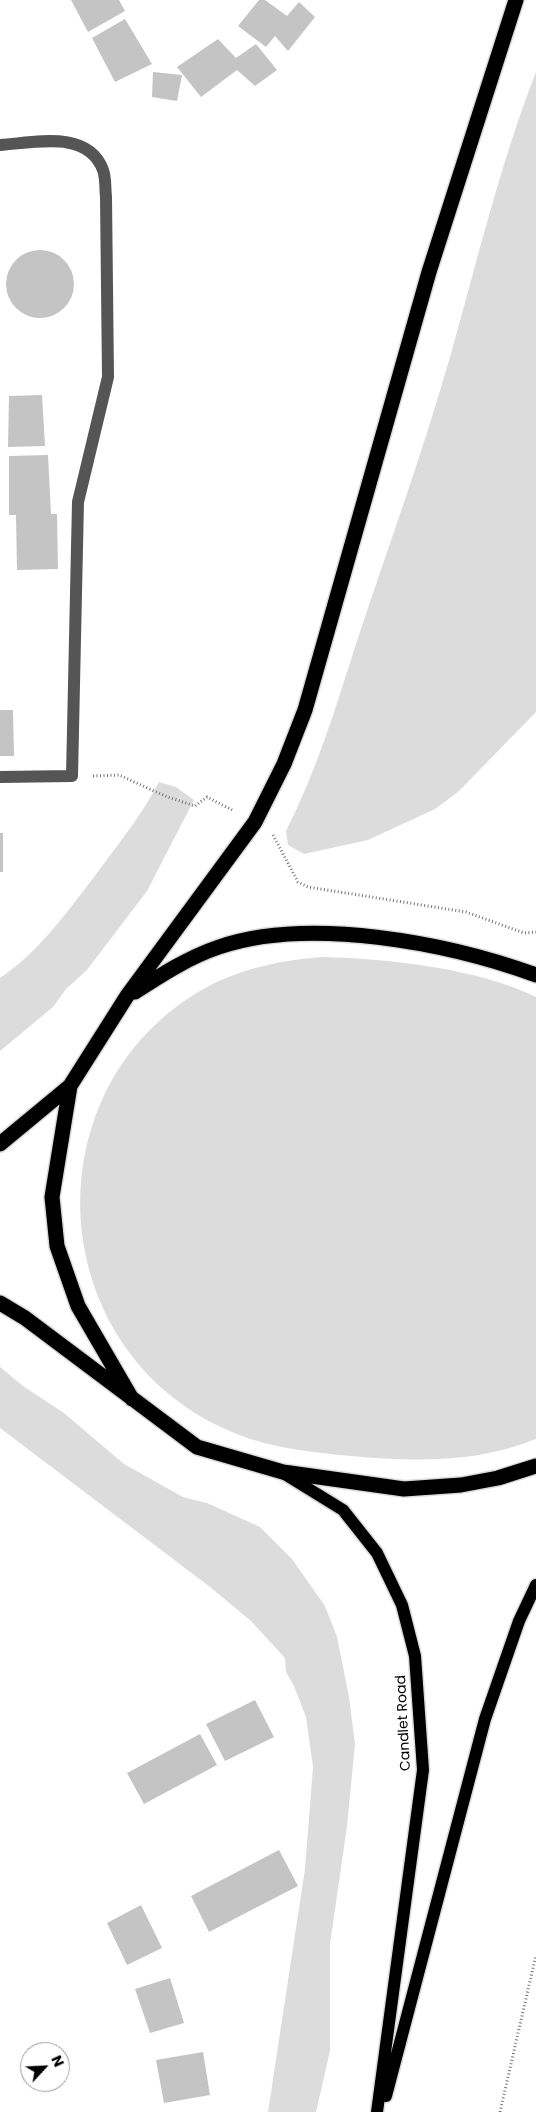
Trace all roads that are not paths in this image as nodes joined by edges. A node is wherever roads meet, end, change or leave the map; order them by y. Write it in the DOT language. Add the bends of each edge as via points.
graph roads {
  1 [pos="516,0"];
  2 [pos="0,145"];
  3 [pos="0,776"];
  4 [pos="536,974"];
  5 [pos="127,996"];
  6 [pos="70,1086"];
  7 [pos="0,1144"];
  8 [pos="0,1303"];
  9 [pos="132,1399"];
  10 [pos="536,1466"];
  11 [pos="283,1472"];
  12 [pos="536,1586"];
  13 [pos="377,2112"];
  14 [pos="382,2112"];
  1 -- 5 [label="highway" via="429,272 305,710 284,764 255,822"];
  2 -- 3 [label="street" via="66,141 92,154 103,170 108,377 78,502 72,776"];
  4 -- 5 [label="highway" via="467,955 388,940 333,933 276,934 219,947"];
  5 -- 6 [label="highway"];
  6 -- 7 [label="highway"];
  6 -- 9 [label="highway" via="52,1197 57,1246 78,1306"];
  8 -- 9 [label="highway" via="25,1318"];
  9 -- 11 [label="highway" via="196,1448"];
  10 -- 11 [label="highway" via="461,1485 404,1489"];
  11 -- 13 [label="main road, Candlet Road" via="343,1510 377,1553 402,1605 415,1656 423,1770"];
  12 -- 14 [label="main road" via="513,1637 485,1719"];
}
